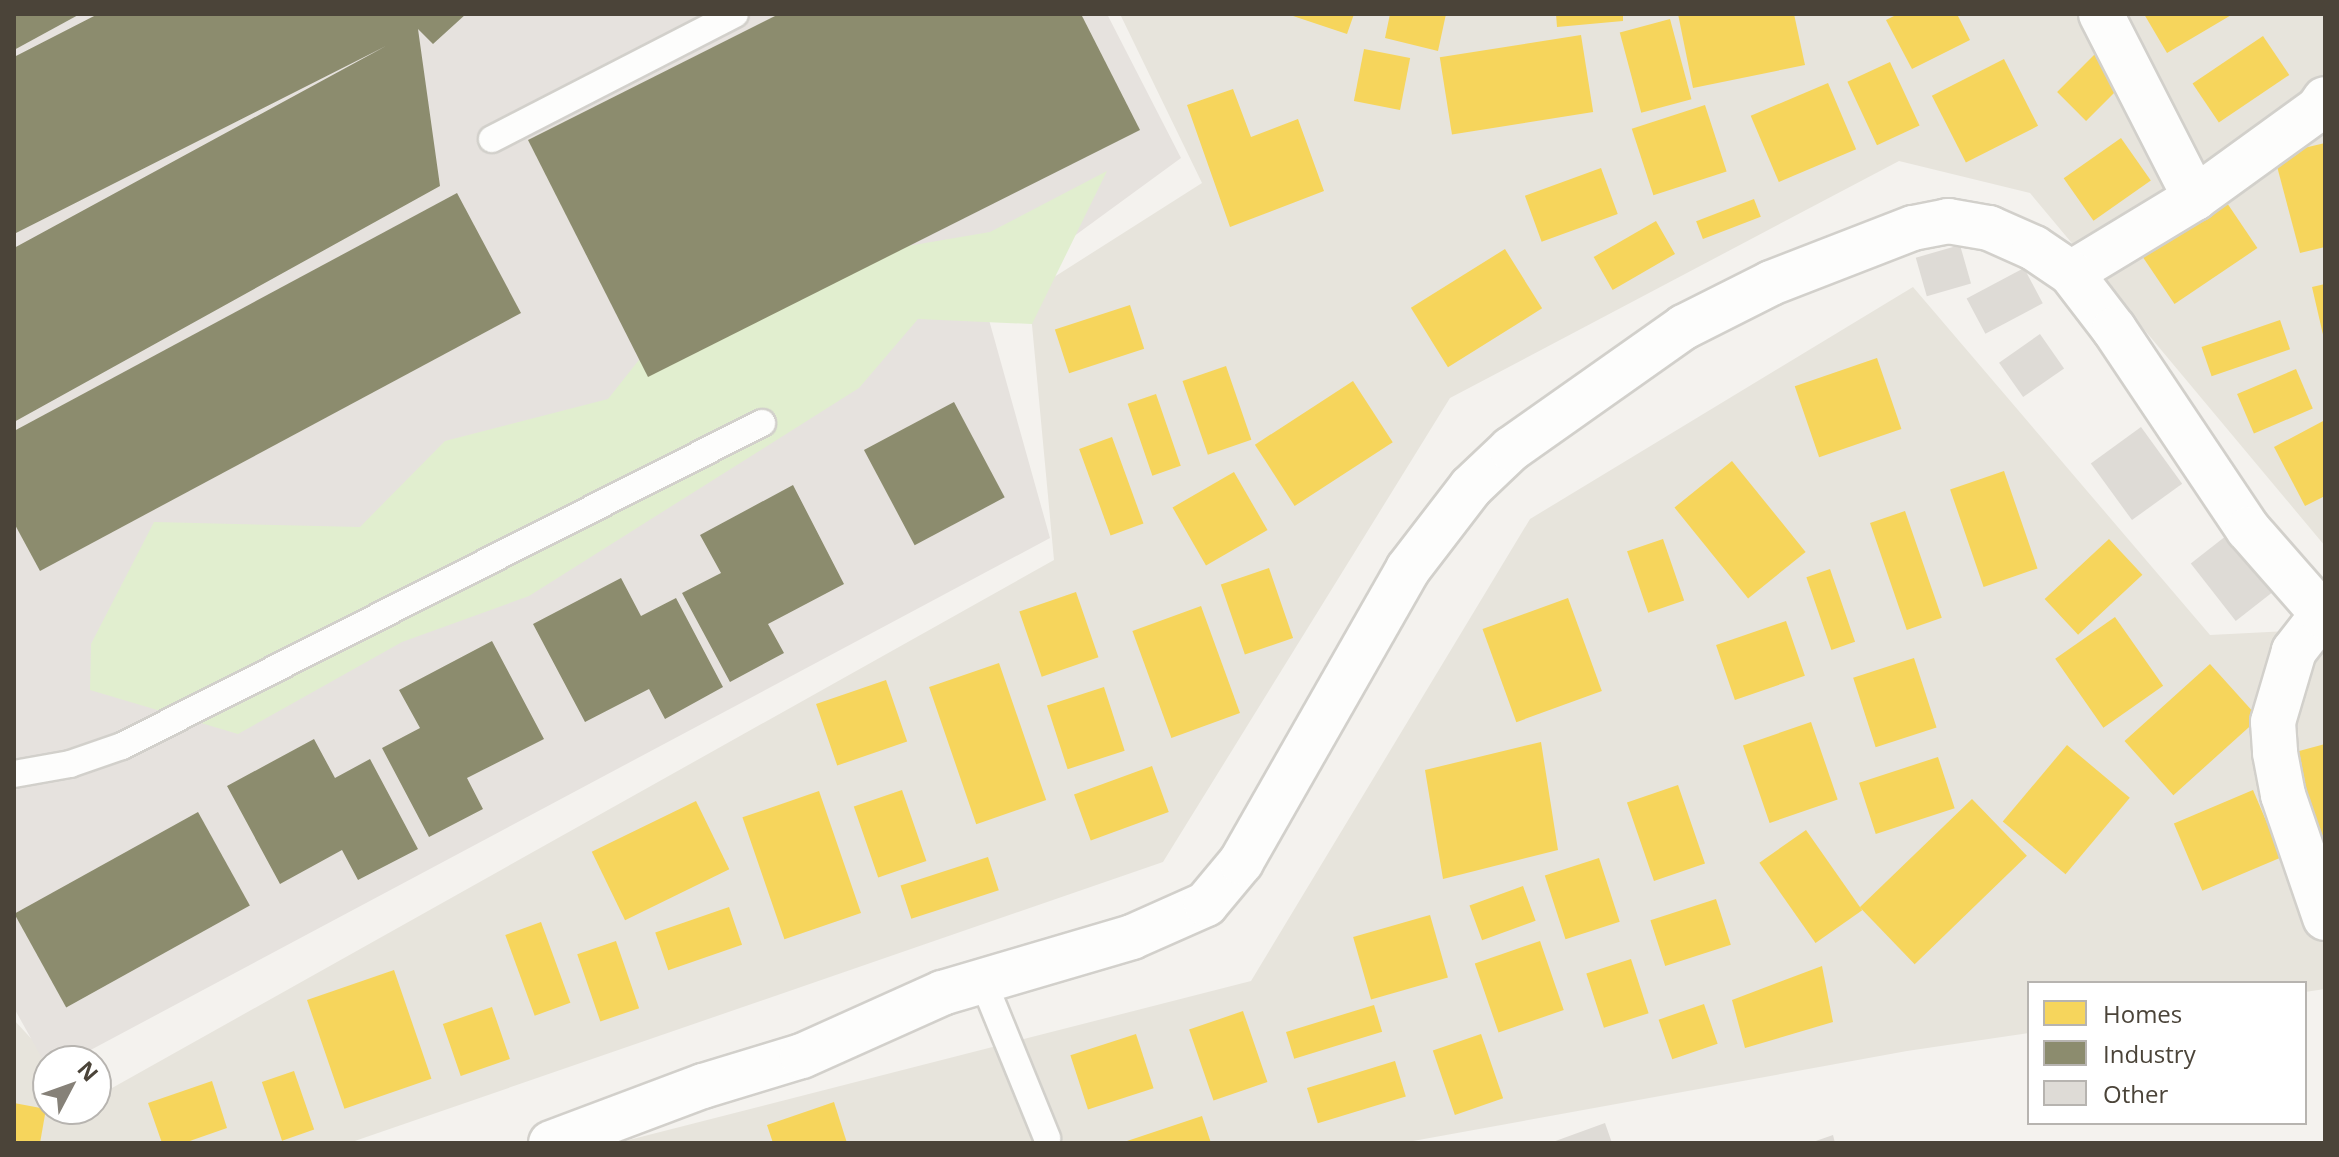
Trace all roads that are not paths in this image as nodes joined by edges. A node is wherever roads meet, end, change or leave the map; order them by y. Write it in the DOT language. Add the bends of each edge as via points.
graph roads {
  1 [pos="735,14"];
  2 [pos="2101,14"];
  3 [pos="2325,99"];
  4 [pos="492,139"];
  5 [pos="2195,198"];
  6 [pos="2071,273"];
  7 [pos="762,423"];
  8 [pos="2323,614"];
  9 [pos="14,774"];
  10 [pos="2325,918"];
  11 [pos="983,981"];
  12 [pos="1047,1138"];
  13 [pos="551,1143"];
  1 -- 4 [label="lane"];
  2 -- 5 [label="street"];
  3 -- 5 [label="street"];
  5 -- 6 [label="street"];
  6 -- 8 [label="street" via="2248,529"];
  6 -- 11 [label="street" via="2034,248 1989,228 1965,222 1929,224 1771,283 1684,327 1511,449 1454,505 1393,592 1281,794 1214,897 1196,911 1132,937"];
  7 -- 9 [label="lane" via="122,746 70,764"];
  8 -- 10 [label="street" via="2294,651 2273,722 2283,795"];
  11 -- 12 [label="lane"];
  11 -- 13 [label="street" via="908,1006 792,1060 703,1086"];
}
